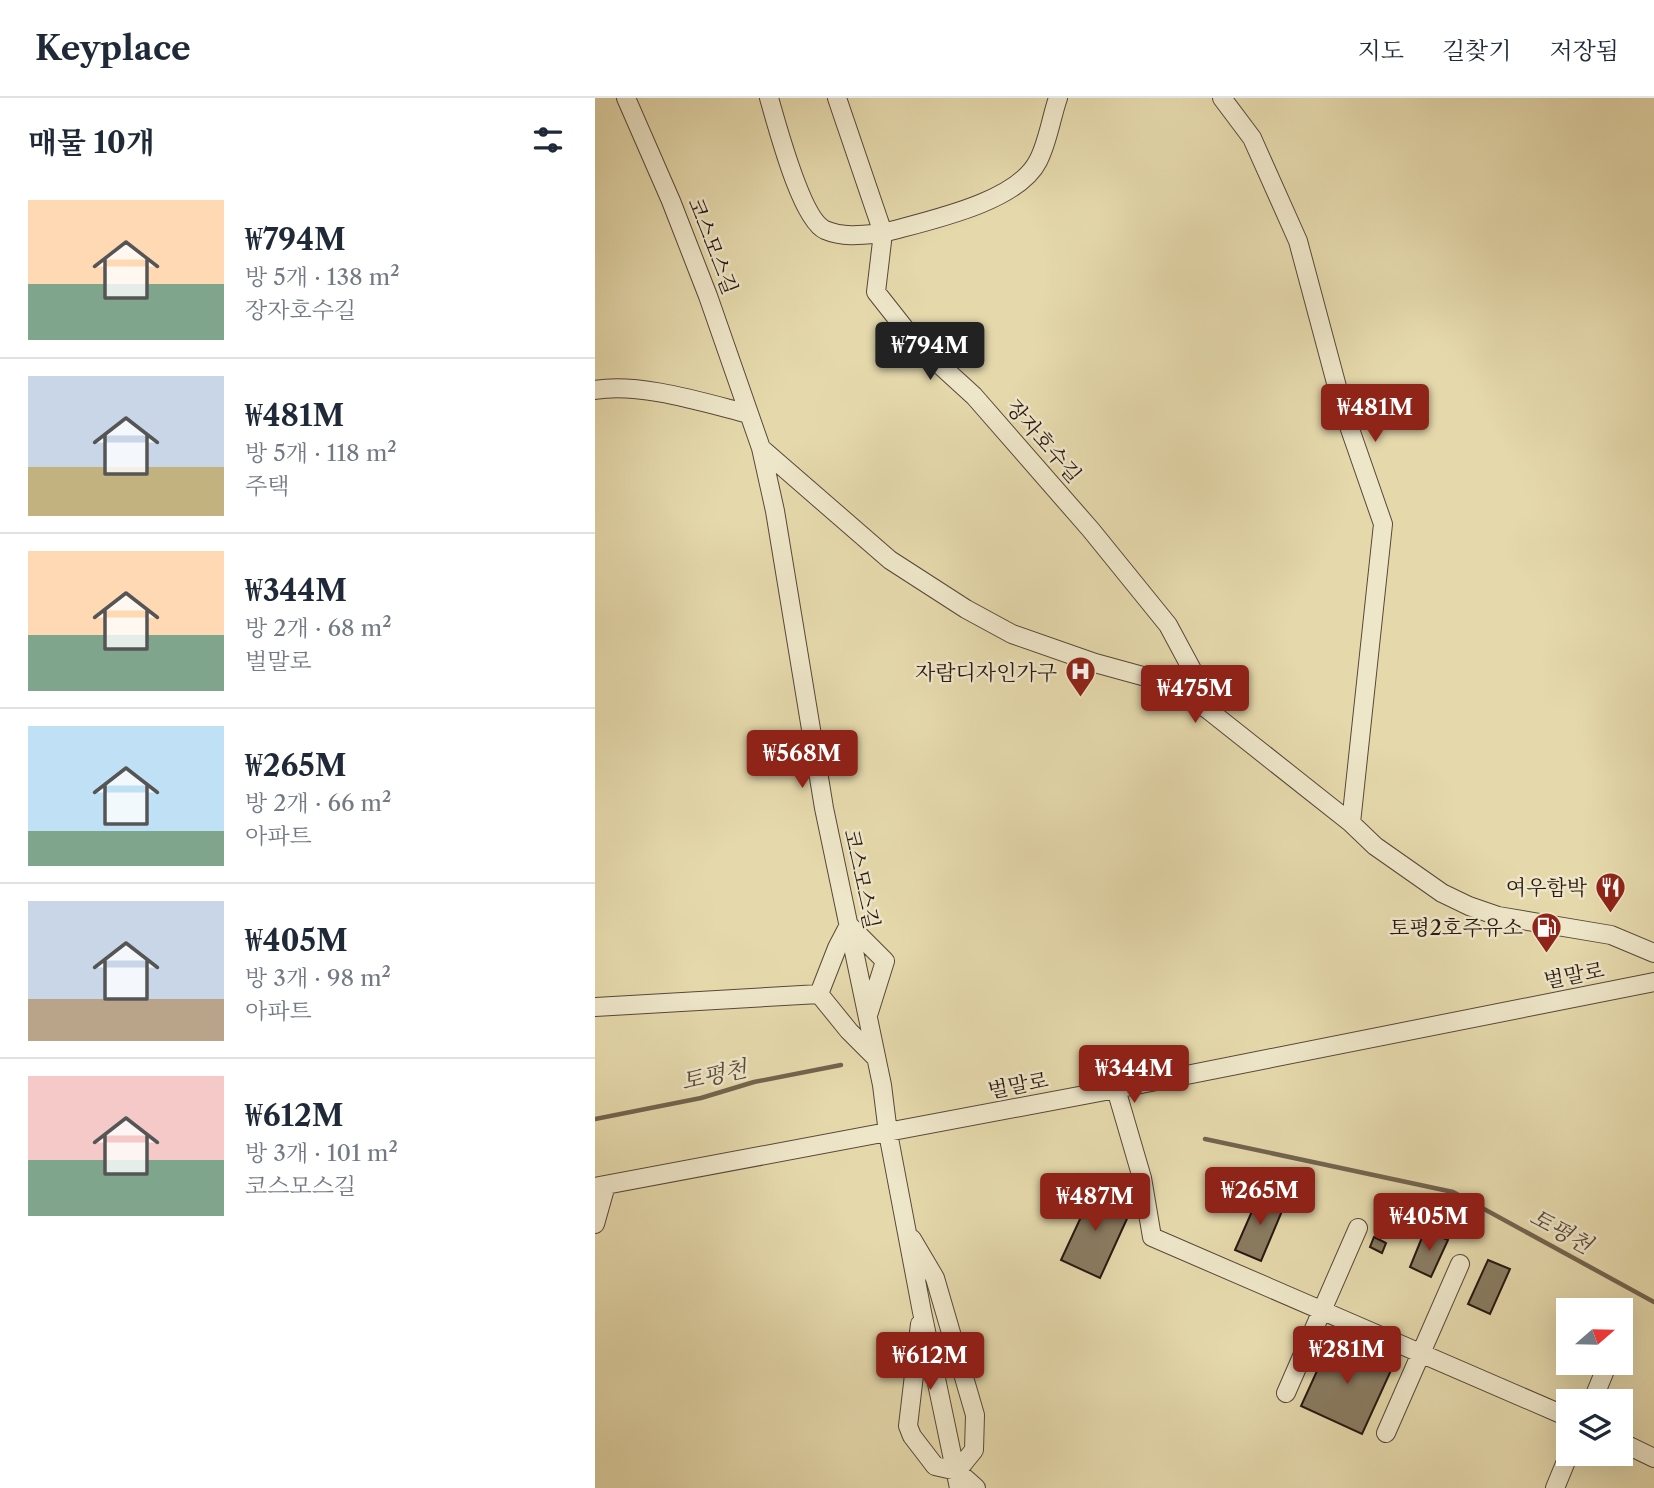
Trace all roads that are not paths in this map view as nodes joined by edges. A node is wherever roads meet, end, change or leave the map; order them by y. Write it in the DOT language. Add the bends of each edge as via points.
graph roads {
  1 [pos="626,98"];
  2 [pos="768,98"];
  3 [pos="837,98"];
  4 [pos="1058,98"];
  5 [pos="1222,98"];
  6 [pos="883,233"];
  7 [pos="595,390"];
  8 [pos="749,414"];
  9 [pos="761,448"];
  10 [pos="1207,709"];
  11 [pos="1351,823"];
  12 [pos="849,925"];
  13 [pos="1654,953"];
  14 [pos="1654,982"];
  15 [pos="819,994"];
  16 [pos="595,1007"];
  17 [pos="868,1015"];
  18 [pos="875,1057"];
  19 [pos="1116,1089"];
  20 [pos="888,1133"];
  21 [pos="600,1186"];
  22 [pos="595,1224"];
  23 [pos="1358,1228"];
  24 [pos="906,1230"];
  25 [pos="1460,1264"];
  26 [pos="922,1312"];
  27 [pos="1322,1312"];
  28 [pos="1420,1353"];
  29 [pos="1286,1393"];
  30 [pos="1556,1412"];
  31 [pos="1386,1433"];
  32 [pos="1633,1448"];
  33 [pos="1654,1458"];
  34 [pos="1564,1466"];
  35 [pos="958,1480"];
  36 [pos="976,1488"];
  37 [pos="1555,1488"];
  1 -- 8 [label="street, 코스모스길" via="676,213"];
  2 -- 6 [label="street" via="813,220 824,229 848,236"];
  3 -- 6 [label="street"];
  4 -- 6 [label="street" via="1039,160 1029,175 987,201"];
  5 -- 11 [label="street" via="1252,138 1298,241 1343,409 1383,524"];
  6 -- 10 [label="street, 장자호수길" via="876,292 918,344 974,396 1168,625 1204,692"];
  7 -- 8 [label="street" via="639,389"];
  8 -- 9 [label="street, 코스모스길"];
  9 -- 10 [label="street" via="890,560 966,609 1012,635 1157,680"];
  9 -- 12 [label="street, 코스모스길"];
  10 -- 11 [label="street"];
  11 -- 13 [label="street" via="1414,875 1469,906 1531,923 1611,935"];
  12 -- 15 [label="street"];
  12 -- 17 [label="street, 코스모스길"];
  12 -- 17 [label="street" via="885,961"];
  14 -- 19 [label="street, 벌말로"];
  15 -- 16 [label="street"];
  15 -- 18 [label="street"];
  17 -- 18 [label="street, 코스모스길"];
  18 -- 20 [label="street, 코스모스길"];
  19 -- 20 [label="street, 벌말로"];
  19 -- 27 [label="street" via="1142,1178 1152,1237"];
  20 -- 21 [label="street, 벌말로"];
  20 -- 24 [label="street, 코스모스길"];
  21 -- 22 [label="street"];
  23 -- 27 [label="street"];
  24 -- 26 [label="street, 코스모스길"];
  24 -- 35 [label="street, 코스모스길" via="933,1271 975,1415 975,1450"];
  25 -- 28 [label="street"];
  26 -- 35 [label="street, 코스모스길"];
  26 -- 35 [label="street, 코스모스길" via="908,1426 935,1466"];
  27 -- 28 [label="street"];
  27 -- 29 [label="street"];
  28 -- 30 [label="street"];
  28 -- 31 [label="street"];
  32 -- 33 [label="street"];
  34 -- 37 [label="street"];
  35 -- 36 [label="street, 코스모스길"];
}
